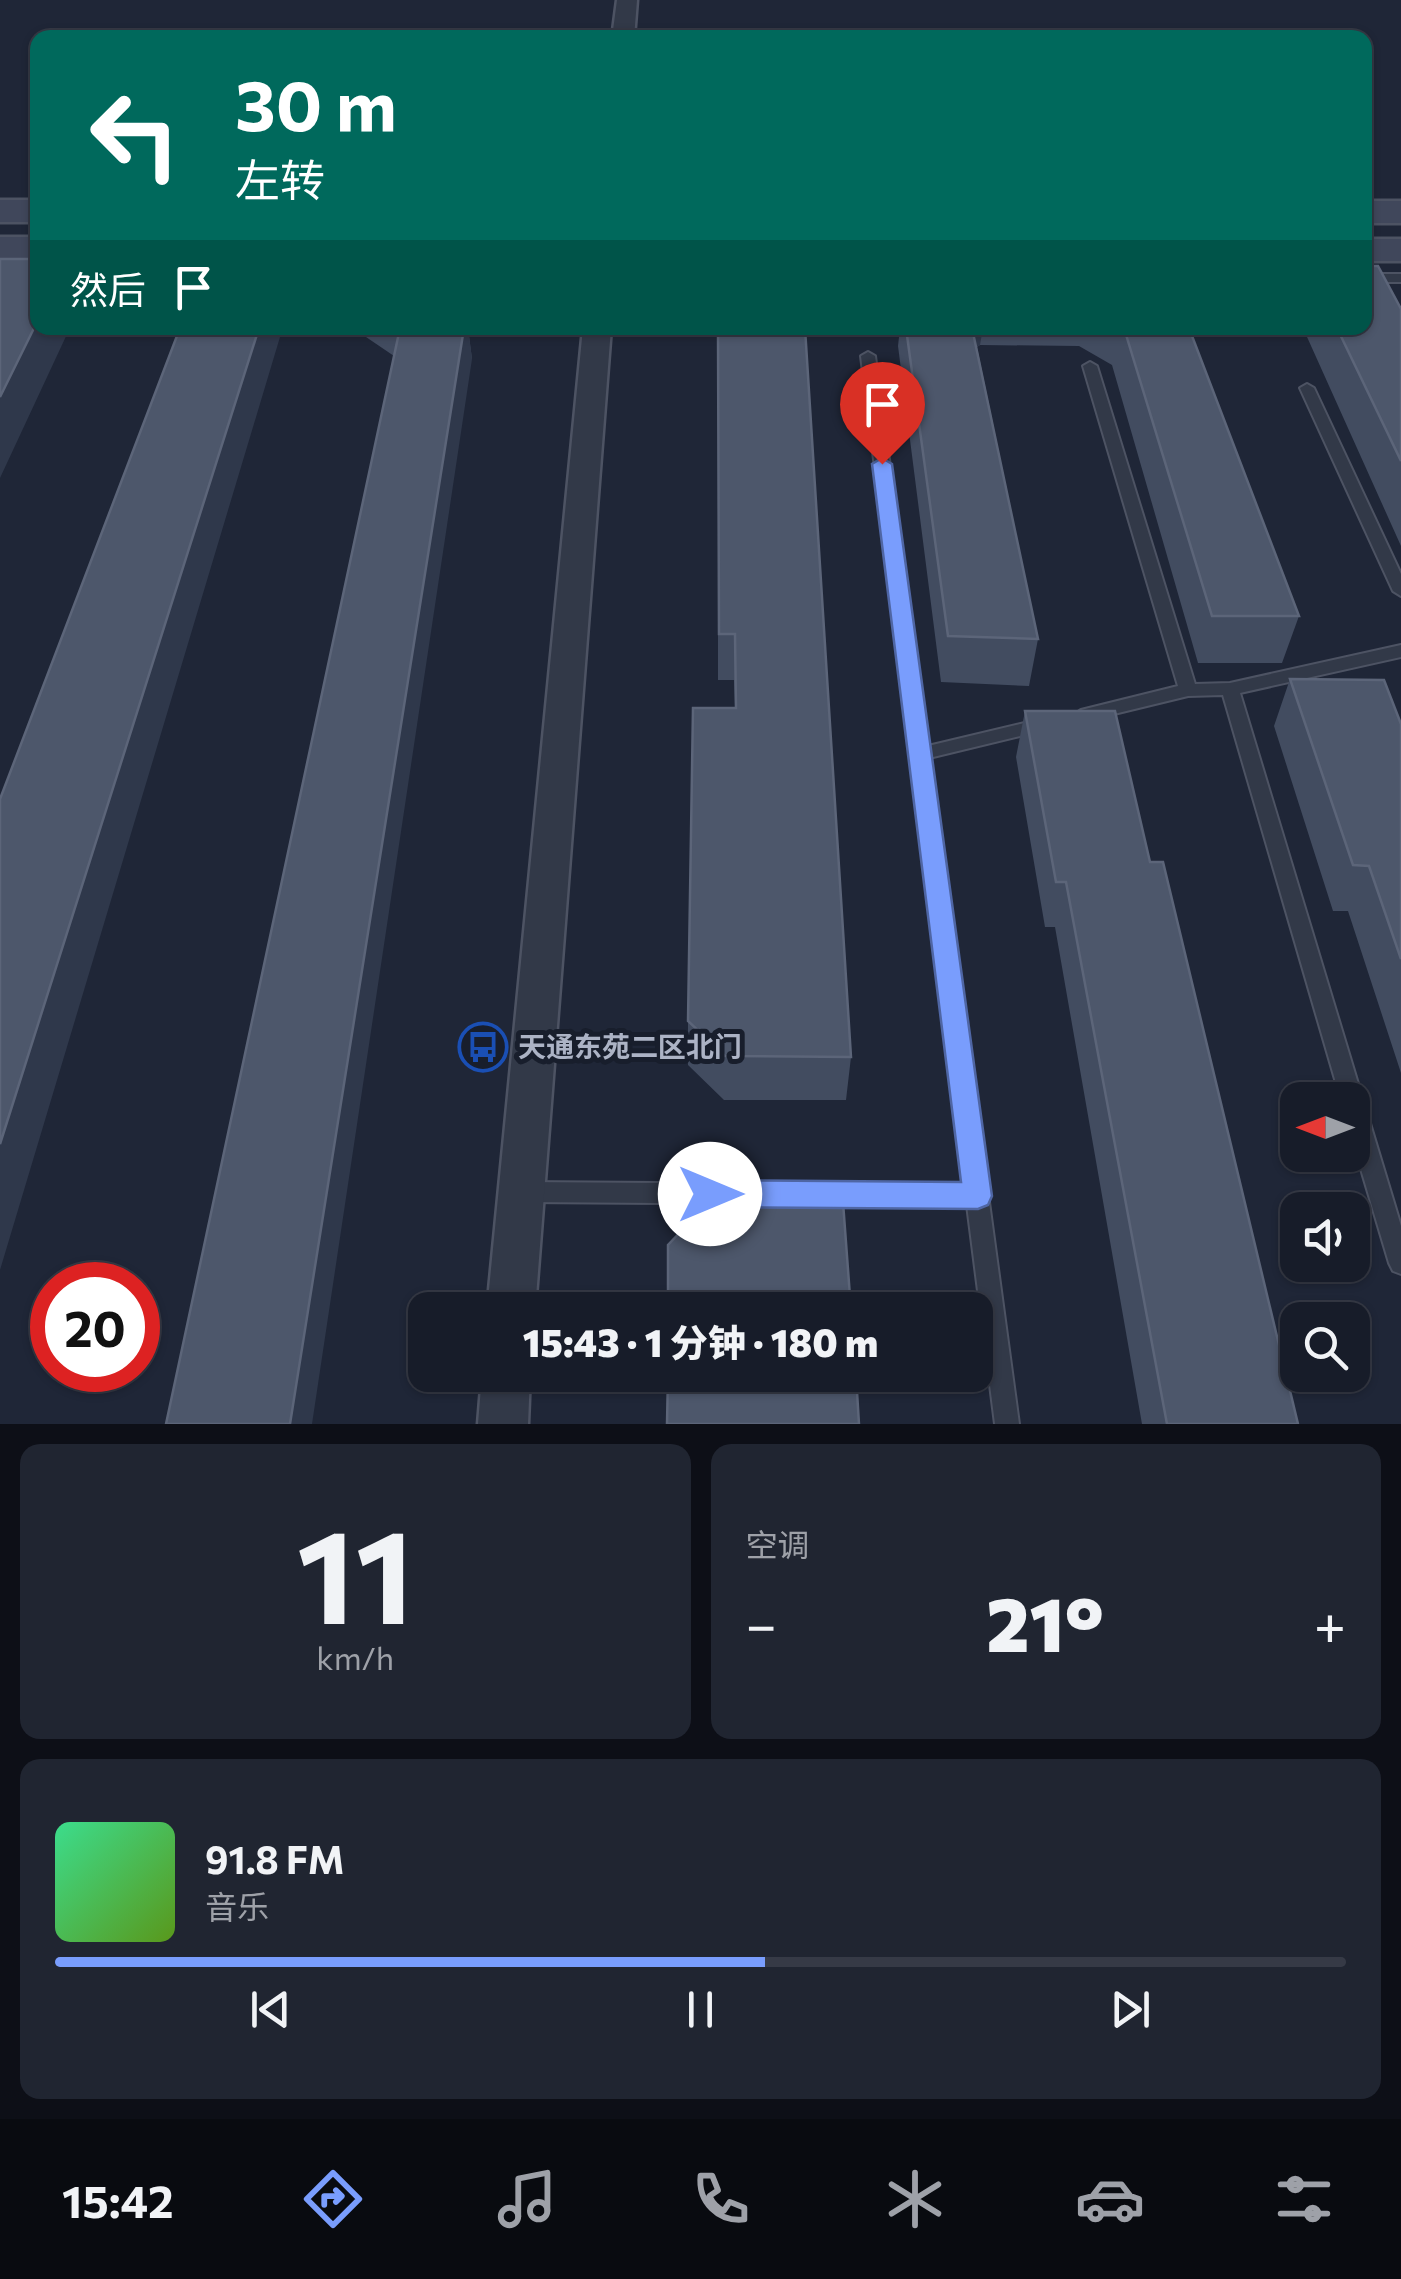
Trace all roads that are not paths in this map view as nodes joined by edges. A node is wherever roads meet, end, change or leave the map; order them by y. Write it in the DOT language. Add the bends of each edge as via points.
graph roads {
  1 [pos="627,0"];
  2 [pos="624,30"];
  3 [pos="0,210"];
  4 [pos="30,210"];
  5 [pos="1372,212"];
  6 [pos="1401,212"];
  7 [pos="0,248"];
  8 [pos="30,248"];
  9 [pos="1372,250"];
  10 [pos="1401,250"];
  11 [pos="1372,278"];
  12 [pos="1401,278"];
  13 [pos="596,335"];
  14 [pos="868,356"];
  15 [pos="1090,366"];
  16 [pos="1307,388"];
  17 [pos="1401,591"];
  18 [pos="1401,651"];
  19 [pos="1230,689"];
  20 [pos="1188,690"];
  21 [pos="920,754"];
  22 [pos="1347,1082"];
  23 [pos="1370,1147"];
  24 [pos="520,1192"];
  25 [pos="978,1196"];
  26 [pos="1392,1205"];
  27 [pos="1401,1263"];
  28 [pos="512,1292"];
  29 [pos="505,1392"];
  30 [pos="503,1424"];
  31 [pos="1007,1424"];
  1 -- 2 [label="street"];
  3 -- 4 [label="main road"];
  5 -- 6 [label="main road"];
  7 -- 8 [label="main road"];
  9 -- 10 [label="main road"];
  11 -- 12 [label="lane"];
  13 -- 24 [label="street"];
  14 -- 21 [label="lane"];
  15 -- 20 [label="lane"];
  16 -- 17 [label="lane"];
  18 -- 19 [label="lane"];
  19 -- 20 [label="lane"];
  19 -- 22 [label="lane"];
  20 -- 21 [label="lane"];
  21 -- 25 [label="lane"];
  23 -- 26 [label="lane"];
  24 -- 25 [label="lane"];
  24 -- 28 [label="street"];
  25 -- 31 [label="lane"];
  26 -- 27 [label="lane"];
  29 -- 30 [label="street"];
}
